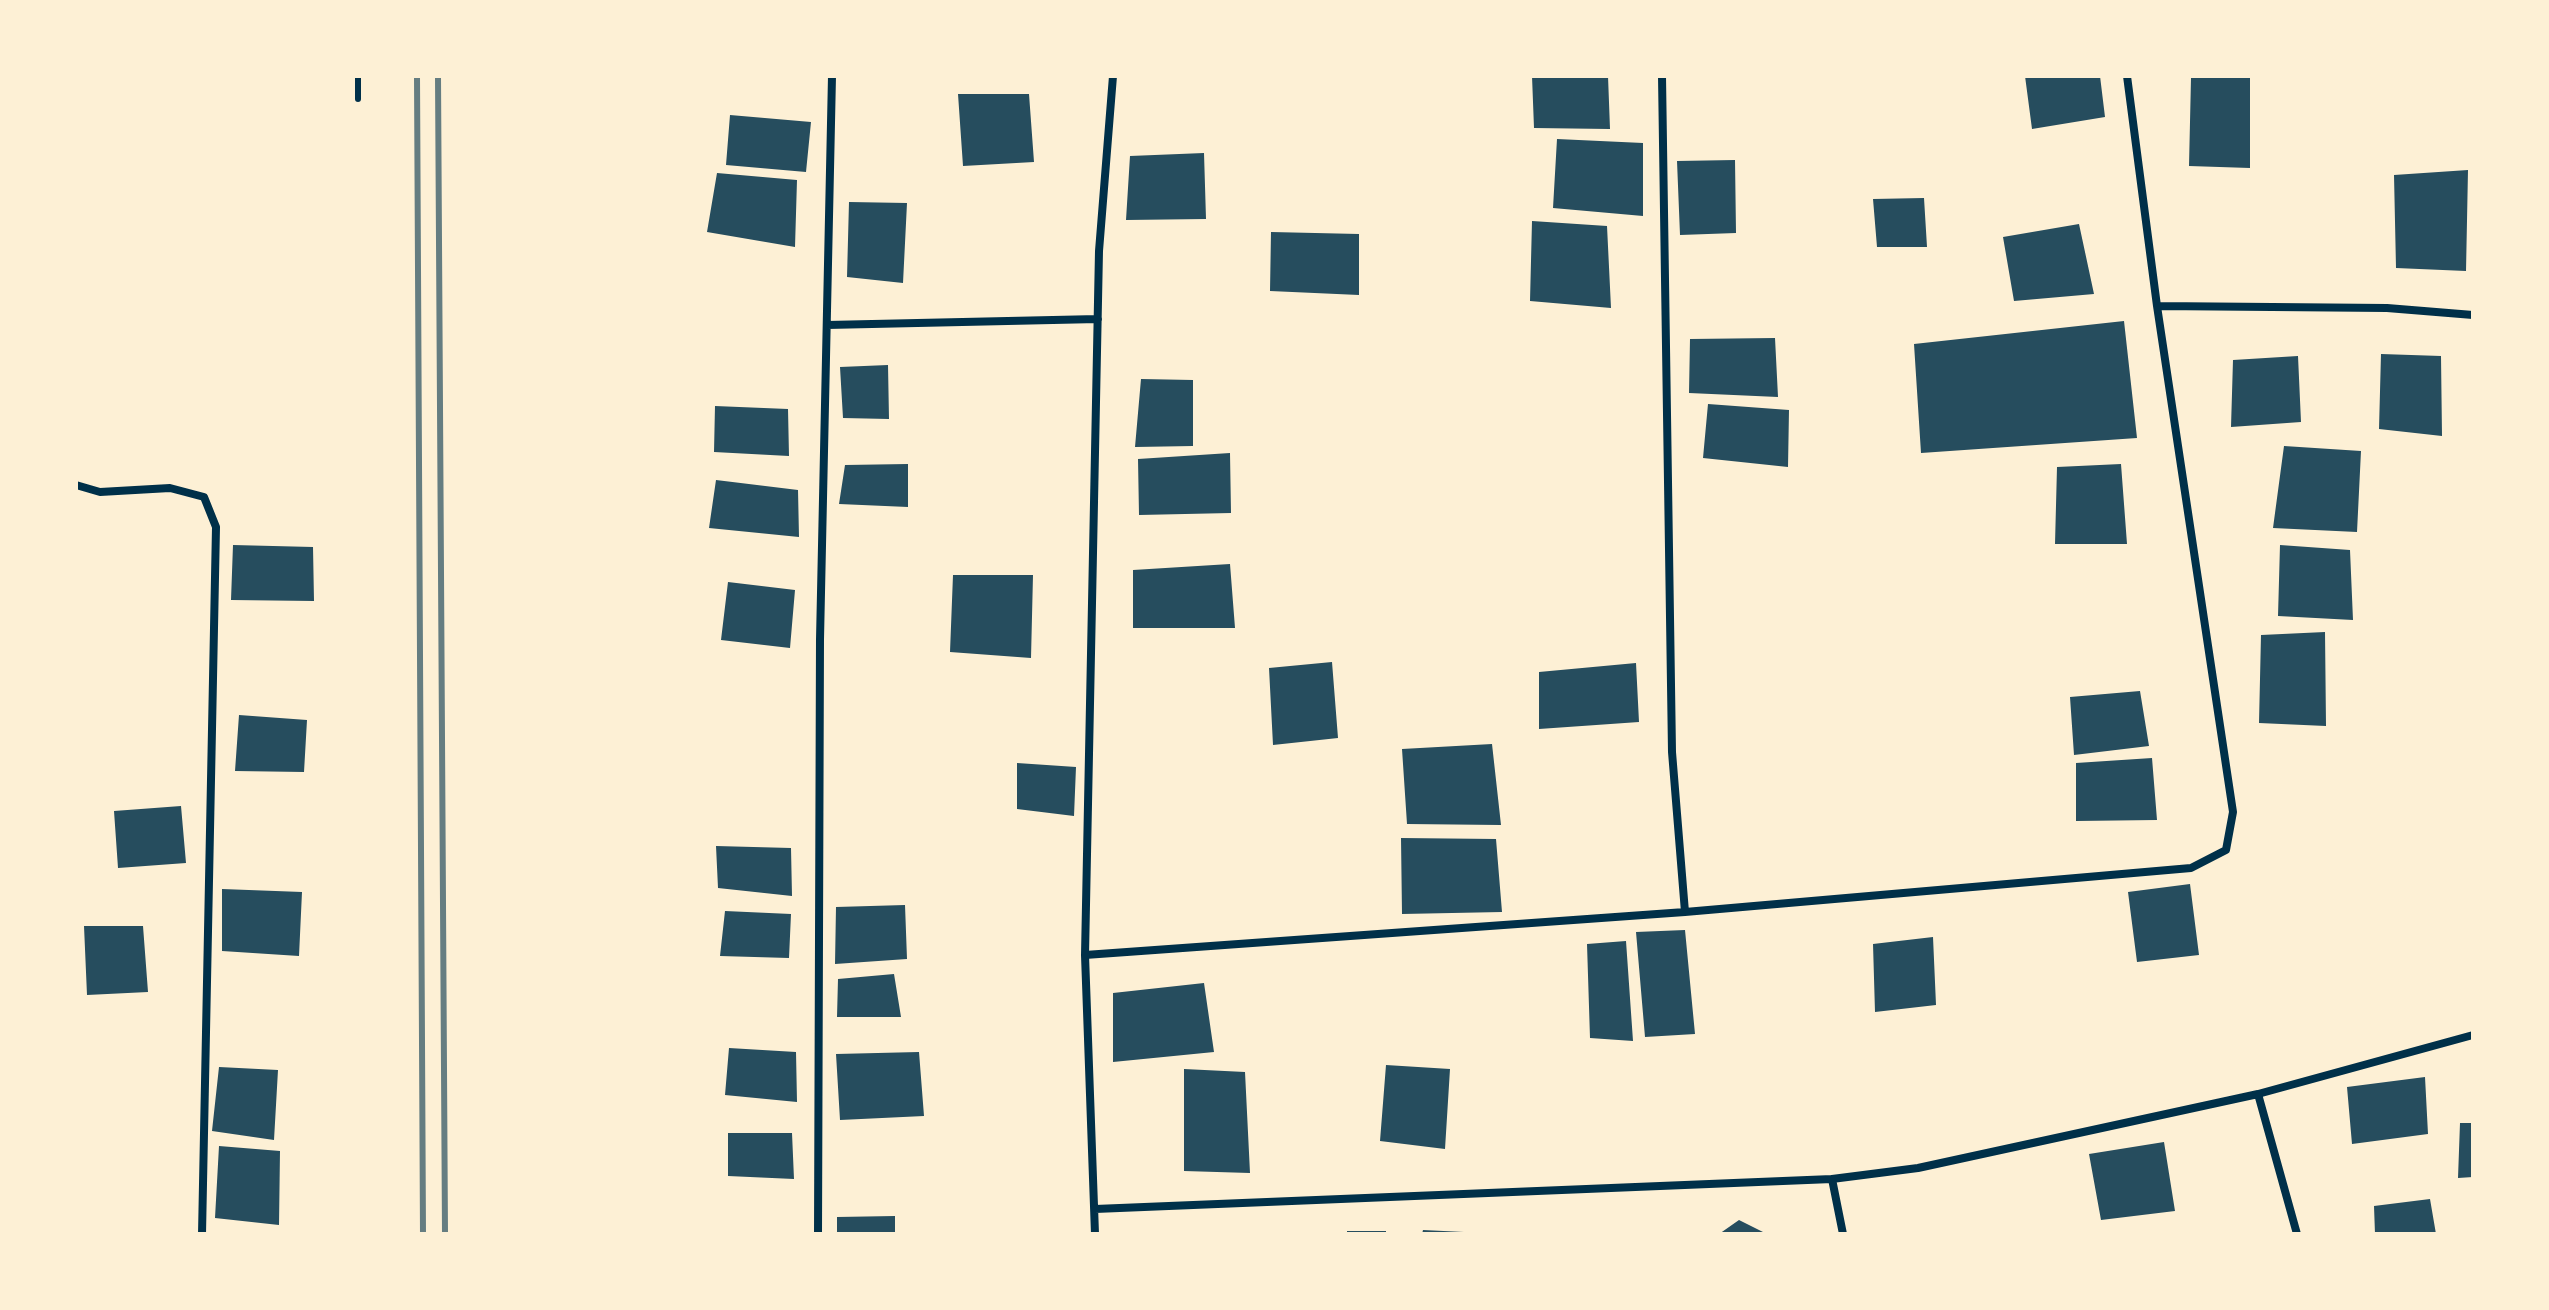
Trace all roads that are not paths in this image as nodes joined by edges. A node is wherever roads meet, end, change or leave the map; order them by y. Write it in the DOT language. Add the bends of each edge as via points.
graph roads {
  1 [pos="358,76"];
  2 [pos="832,76"];
  3 [pos="1113,76"];
  4 [pos="1662,76"];
  5 [pos="2127,76"];
  6 [pos="358,99"];
  7 [pos="2157,306"];
  8 [pos="2473,315"];
  9 [pos="1098,319"];
  10 [pos="827,325"];
  11 [pos="76,485"];
  12 [pos="1685,912"];
  13 [pos="1085,955"];
  14 [pos="2473,1035"];
  15 [pos="2258,1094"];
  16 [pos="1832,1179"];
  17 [pos="1095,1209"];
  18 [pos="202,1234"];
  19 [pos="818,1234"];
  20 [pos="1095,1234"];
  21 [pos="1843,1234"];
  22 [pos="2297,1234"];
  1 -- 6 [label="lane"];
  2 -- 10 [label="street"];
  3 -- 9 [label="street"];
  4 -- 12 [label="street" via="1672,752"];
  5 -- 7 [label="street"];
  7 -- 8 [label="street" via="2387,308"];
  7 -- 12 [label="street" via="2233,812 2226,850 2191,868"];
  9 -- 10 [label="street"];
  9 -- 13 [label="street"];
  10 -- 19 [label="street"];
  11 -- 18 [label="street" via="100,492 170,488 204,497 216,527"];
  12 -- 13 [label="street"];
  13 -- 17 [label="street"];
  14 -- 15 [label="street"];
  15 -- 16 [label="street" via="1918,1168"];
  15 -- 22 [label="street"];
  16 -- 17 [label="street"];
  16 -- 21 [label="street"];
  17 -- 20 [label="street"];
}
